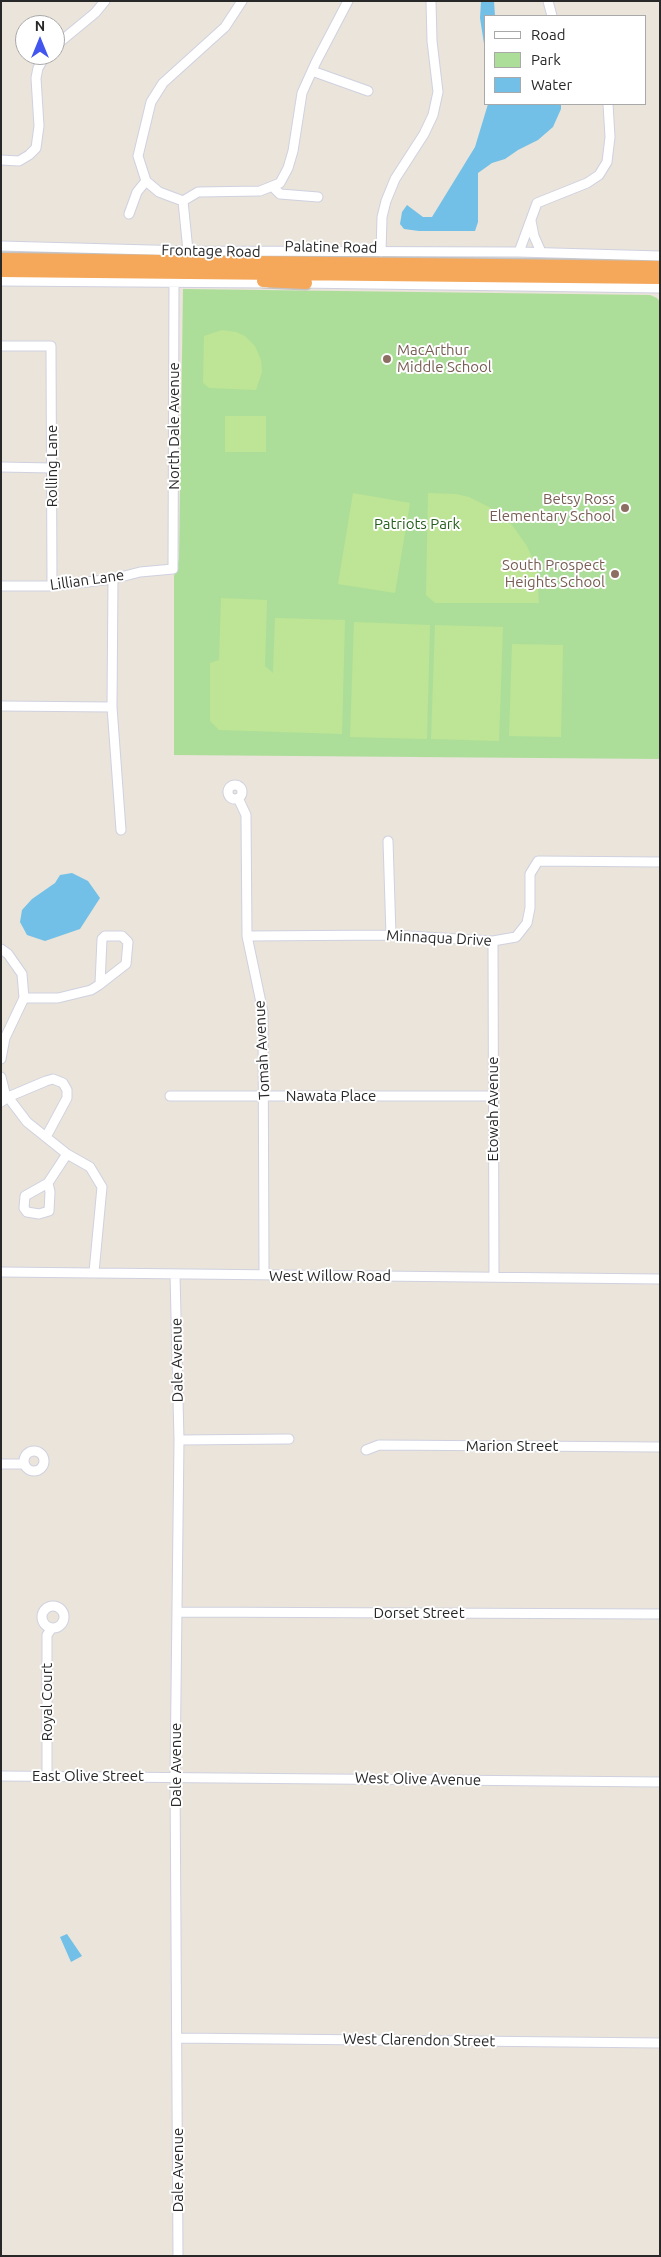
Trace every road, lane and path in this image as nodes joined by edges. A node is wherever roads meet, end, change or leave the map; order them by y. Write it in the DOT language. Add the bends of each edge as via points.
graph roads {
  1 [pos="105,1"];
  2 [pos="242,1"];
  3 [pos="348,1"];
  4 [pos="431,1"];
  5 [pos="548,1"];
  6 [pos="552,15"];
  7 [pos="65,38"];
  8 [pos="40,65"];
  9 [pos="312,71"];
  10 [pos="368,91"];
  11 [pos="608,105"];
  12 [pos="1,160"];
  13 [pos="146,180"];
  14 [pos="273,187"];
  15 [pos="318,197"];
  16 [pos="183,201"];
  17 [pos="129,214"];
  18 [pos="530,218"];
  19 [pos="1,246"];
  20 [pos="188,251"];
  21 [pos="381,252"];
  22 [pos="519,252"];
  23 [pos="541,252"];
  24 [pos="660,256"];
  25 [pos="1,259"];
  26 [pos="660,267"];
  27 [pos="1,271"];
  28 [pos="110,272"];
  29 [pos="660,278"];
  30 [pos="1,281"];
  31 [pos="174,282"];
  32 [pos="306,284"];
  33 [pos="660,288"];
  34 [pos="1,346"];
  35 [pos="1,467"];
  36 [pos="52,468"];
  37 [pos="173,569"];
  38 [pos="113,579"];
  39 [pos="1,586"];
  40 [pos="52,586"];
  41 [pos="1,706"];
  42 [pos="112,707"];
  43 [pos="238,798"];
  44 [pos="121,830"];
  45 [pos="388,841"];
  46 [pos="660,862"];
  47 [pos="391,935"];
  48 [pos="247,936"];
  49 [pos="493,942"];
  50 [pos="1,949"];
  51 [pos="100,984"];
  52 [pos="24,998"];
  53 [pos="1,1059"];
  54 [pos="2,1082"];
  55 [pos="170,1096"];
  56 [pos="264,1096"];
  57 [pos="492,1096"];
  58 [pos="4,1100"];
  59 [pos="46,1138"];
  60 [pos="67,1154"];
  61 [pos="48,1183"];
  62 [pos="1,1272"];
  63 [pos="94,1272"];
  64 [pos="175,1274"];
  65 [pos="264,1275"];
  66 [pos="494,1277"];
  67 [pos="660,1279"];
  68 [pos="179,1440"];
  69 [pos="289,1440"];
  70 [pos="660,1447"];
  71 [pos="366,1450"];
  72 [pos="1,1464"];
  73 [pos="23,1464"];
  74 [pos="178,1612"];
  75 [pos="660,1614"];
  76 [pos="52,1628"];
  77 [pos="1,1776"];
  78 [pos="175,1776"];
  79 [pos="47,1777"];
  80 [pos="660,1782"];
  81 [pos="178,2038"];
  82 [pos="660,2043"];
  83 [pos="178,2256"];
  1 -- 7 [label="street"];
  2 -- 13 [label="street" via="224,28 163,83 151,102 138,156"];
  3 -- 9 [label="street"];
  4 -- 21 [label="street" via="438,92 433,115 424,134 395,179 386,201"];
  5 -- 6 [label="street"];
  8 -- 12 [label="street" via="36,78 39,126 36,148 19,160"];
  9 -- 10 [label="street"];
  9 -- 14 [label="street" via="302,93 288,168 280,183"];
  11 -- 18 [label="street" via="610,137 607,162 599,175 587,183 542,200"];
  13 -- 16 [label="street" via="159,192"];
  13 -- 17 [label="street" via="137,192"];
  14 -- 15 [label="street" via="280,194"];
  14 -- 16 [label="street" via="260,191 198,192"];
  16 -- 20 [label="street"];
  18 -- 22 [label="street"];
  18 -- 23 [label="street"];
  19 -- 20 [label="street, Frontage Road"];
  20 -- 21 [label="street, Frontage Road"];
  21 -- 22 [label="street, Frontage Road"];
  22 -- 23 [label="street, Frontage Road"];
  23 -- 24 [label="street, Frontage Road"];
  25 -- 26 [label="highway, Palatine Road"];
  27 -- 28 [label="highway, Palatine Road"];
  28 -- 29 [label="highway, Palatine Road"];
  28 -- 32 [label="highway"];
  30 -- 31 [label="street, Frontage Road"];
  31 -- 32 [label="street, Frontage Road"];
  31 -- 37 [label="street, North Dale Avenue"];
  32 -- 33 [label="street, Frontage Road"];
  34 -- 36 [label="street, Rolling Lane" via="51,346"];
  35 -- 36 [label="street"];
  36 -- 40 [label="street, Rolling Lane"];
  37 -- 38 [label="street, Lillian Lane"];
  38 -- 40 [label="street, Lillian Lane"];
  38 -- 42 [label="street"];
  39 -- 40 [label="street, Lillian Lane"];
  41 -- 42 [label="street"];
  42 -- 44 [label="street"];
  43 -- 48 [label="street, Tomah Avenue" via="246,815"];
  45 -- 47 [label="street"];
  46 -- 49 [label="street, Minnaqua Drive" via="538,862 530,874 527,923 516,937"];
  47 -- 48 [label="street, Minnaqua Drive"];
  47 -- 49 [label="street, Minnaqua Drive"];
  48 -- 56 [label="street, Tomah Avenue" via="263,1012"];
  49 -- 57 [label="street, Etowah Avenue"];
  50 -- 52 [label="street" via="22,974"];
  51 -- 51 [label="street" via="126,964 128,942 122,936 102,939"];
  51 -- 52 [label="street" via="91,990 58,998"];
  52 -- 53 [label="street" via="5,1038"];
  54 -- 58 [label="street"];
  55 -- 56 [label="street, Nawata Place"];
  56 -- 57 [label="street, Nawata Place"];
  56 -- 65 [label="street, Tomah Avenue"];
  57 -- 66 [label="street, Etowah Avenue"];
  58 -- 59 [label="street"];
  58 -- 59 [label="street" via="46,1080 53,1079 63,1084 67,1098"];
  59 -- 60 [label="street"];
  60 -- 61 [label="street"];
  60 -- 63 [label="street" via="90,1167 102,1187"];
  62 -- 63 [label="street, West Willow Road"];
  63 -- 64 [label="street, West Willow Road"];
  64 -- 65 [label="street, West Willow Road"];
  64 -- 68 [label="street, Dale Avenue"];
  65 -- 66 [label="street, West Willow Road"];
  66 -- 67 [label="street, West Willow Road"];
  68 -- 69 [label="street"];
  68 -- 74 [label="street, Dale Avenue"];
  70 -- 71 [label="street, Marion Street" via="379,1445"];
  72 -- 73 [label="street"];
  74 -- 75 [label="street, Dorset Street"];
  74 -- 78 [label="street, Dale Avenue"];
  76 -- 79 [label="street, Royal Court" via="47,1635"];
  77 -- 79 [label="street, East Olive Street"];
  78 -- 79 [label="street, East Olive Street"];
  78 -- 80 [label="street, West Olive Avenue"];
  78 -- 81 [label="street, Dale Avenue"];
  81 -- 82 [label="street, West Clarendon Street"];
  81 -- 83 [label="street, Dale Avenue"];
}
